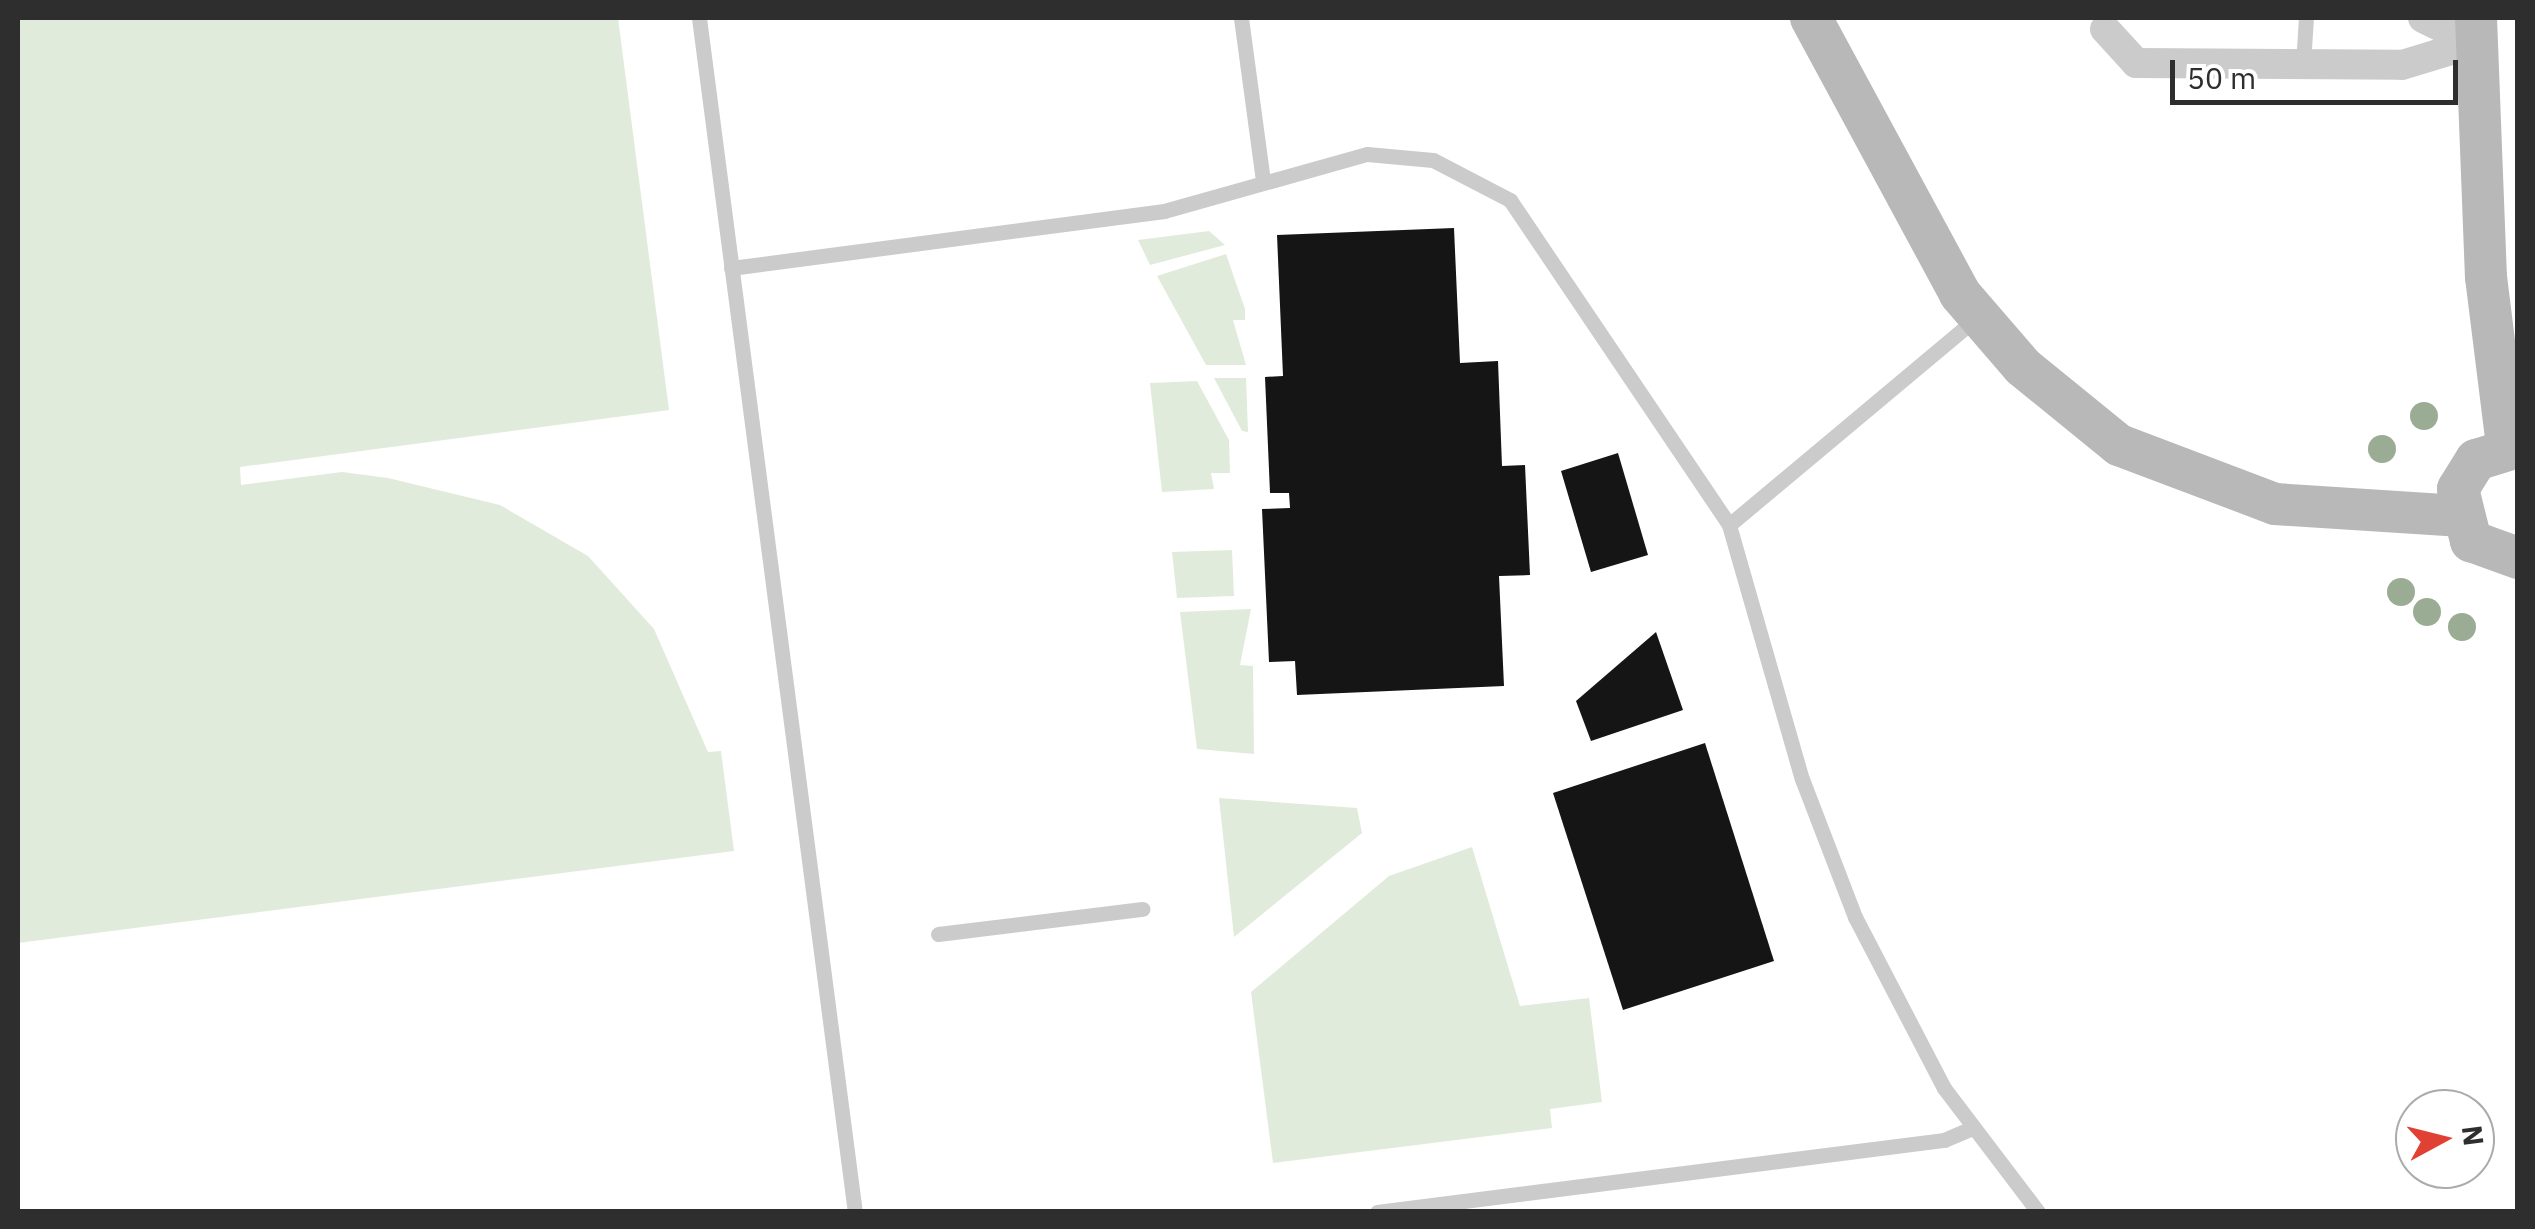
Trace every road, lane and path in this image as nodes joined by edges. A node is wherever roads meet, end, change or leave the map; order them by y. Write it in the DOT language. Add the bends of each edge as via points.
graph roads {
  1 [pos="699,18"];
  2 [pos="1241,18"];
  3 [pos="1811,18"];
  4 [pos="2306,18"];
  5 [pos="2423,18"];
  6 [pos="2111,21"];
  7 [pos="2475,30"];
  8 [pos="2303,64"];
  9 [pos="1263,180"];
  10 [pos="731,268"];
  11 [pos="1977,318"];
  12 [pos="2512,447"];
  13 [pos="2459,516"];
  14 [pos="1729,525"];
  15 [pos="2518,558"];
  16 [pos="1142,909"];
  17 [pos="938,934"];
  18 [pos="1972,1128"];
  19 [pos="854,1212"];
  20 [pos="1377,1212"];
  21 [pos="2038,1212"];
  1 -- 10 [label="lane"];
  2 -- 9 [label="lane"];
  3 -- 11 [label="street" via="1913,222"];
  4 -- 8 [label="lane"];
  5 -- 7 [label="street"];
  6 -- 8 [label="street" via="2136,63"];
  7 -- 8 [label="street" via="2402,65"];
  7 -- 12 [label="street"];
  9 -- 10 [label="lane" via="1164,211"];
  9 -- 14 [label="lane" via="1395,154 1460,170 1510,200"];
  10 -- 19 [label="lane"];
  11 -- 13 [label="street" via="2076,412 2169,471 2332,514"];
  11 -- 14 [label="lane"];
  12 -- 13 [label="street" via="2465,473"];
  13 -- 15 [label="street" via="2486,552"];
  14 -- 18 [label="lane" via="1796,761 1855,918"];
  16 -- 17 [label="lane"];
  18 -- 20 [label="lane" via="1944,1140"];
  18 -- 21 [label="lane"];
}
